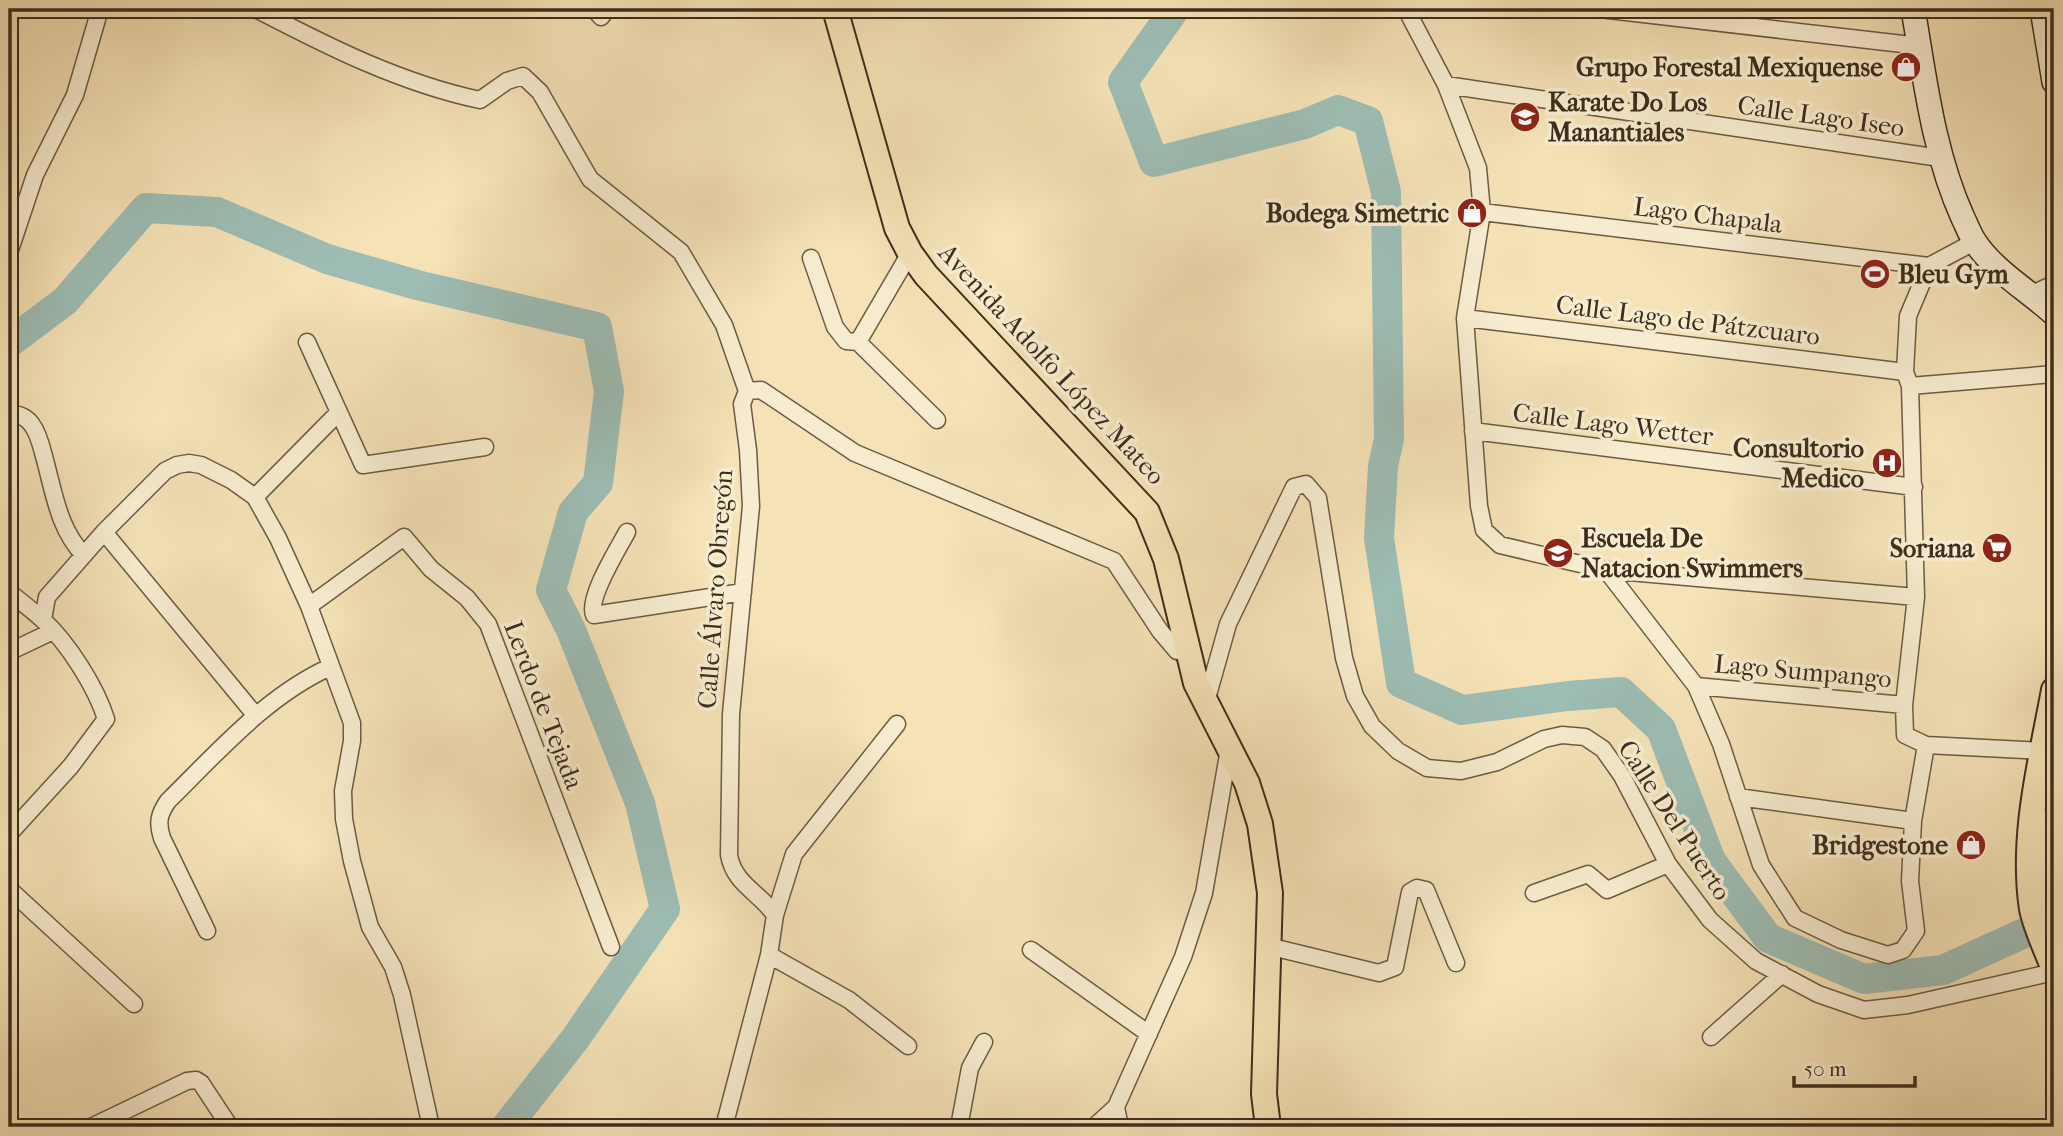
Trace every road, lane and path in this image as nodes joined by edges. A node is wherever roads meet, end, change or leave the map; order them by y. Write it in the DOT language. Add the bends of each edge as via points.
graph roads {
  1 [pos="100,9"];
  2 [pos="256,9"];
  3 [pos="835,9"];
  4 [pos="1406,9"];
  5 [pos="1600,9"];
  6 [pos="1913,9"];
  7 [pos="2042,9"];
  8 [pos="1920,46"];
  9 [pos="2054,82"];
  10 [pos="1446,85"];
  11 [pos="1940,158"];
  12 [pos="1482,212"];
  13 [pos="1974,242"];
  14 [pos="9,253"];
  15 [pos="910,253"];
  16 [pos="811,258"];
  17 [pos="1929,266"];
  18 [pos="2054,284"];
  19 [pos="2032,294"];
  20 [pos="2054,314"];
  21 [pos="1465,318"];
  22 [pos="307,342"];
  23 [pos="858,342"];
  24 [pos="2054,374"];
  25 [pos="1908,379"];
  26 [pos="747,391"];
  27 [pos="338,412"];
  28 [pos="9,413"];
  29 [pos="937,420"];
  30 [pos="1473,431"];
  31 [pos="485,447"];
  32 [pos="1914,487"];
  33 [pos="255,497"];
  34 [pos="104,532"];
  35 [pos="627,532"];
  36 [pos="84,555"];
  37 [pos="1606,570"];
  38 [pos="9,592"];
  39 [pos="743,592"];
  40 [pos="1916,597"];
  41 [pos="309,606"];
  42 [pos="48,626"];
  43 [pos="1188,649"];
  44 [pos="9,652"];
  45 [pos="330,667"];
  46 [pos="1696,686"];
  47 [pos="2054,690"];
  48 [pos="1206,702"];
  49 [pos="1905,705"];
  50 [pos="256,716"];
  51 [pos="897,724"];
  52 [pos="1926,745"];
  53 [pos="1229,747"];
  54 [pos="2049,759"];
  55 [pos="1738,797"];
  56 [pos="15,820"];
  57 [pos="1913,821"];
  58 [pos="9,834"];
  59 [pos="1668,864"];
  60 [pos="9,889"];
  61 [pos="1534,893"];
  62 [pos="775,915"];
  63 [pos="2054,922"];
  64 [pos="207,931"];
  65 [pos="1268,946"];
  66 [pos="611,947"];
  67 [pos="1031,950"];
  68 [pos="769,956"];
  69 [pos="1456,963"];
  70 [pos="2054,971"];
  71 [pos="1782,974"];
  72 [pos="134,1004"];
  73 [pos="1149,1034"];
  74 [pos="1711,1037"];
  75 [pos="984,1042"];
  76 [pos="908,1046"];
  77 [pos="1116,1107"];
  78 [pos="91,1127"];
  79 [pos="230,1127"];
  80 [pos="432,1127"];
  81 [pos="724,1127"];
  82 [pos="958,1127"];
  83 [pos="1094,1127"];
  84 [pos="1120,1127"];
  85 [pos="1268,1127"];
  1 -- 14 [label="street" via="75,95 35,175"];
  2 -- 26 [label="street" via="320,44 441,92 480,100 523,76 540,92 590,179 681,252 724,325"];
  3 -- 15 [label="main road, Avenida Adolfo López Mateo" via="897,228"];
  4 -- 10 [label="street"];
  5 -- 8 [label="street"];
  6 -- 8 [label="main road"];
  7 -- 9 [label="main road"];
  8 -- 11 [label="main road"];
  10 -- 11 [label="street, Calle Lago Iseo"];
  10 -- 12 [label="street" via="1479,168"];
  11 -- 13 [label="main road"];
  12 -- 17 [label="street, Lago Chapala"];
  12 -- 21 [label="street"];
  13 -- 17 [label="street"];
  13 -- 19 [label="main road" via="1995,266"];
  15 -- 23 [label="street"];
  15 -- 43 [label="main road, Avenida Adolfo López Mateo" via="1147,512 1166,559"];
  16 -- 23 [label="street" via="835,327 846,341"];
  17 -- 25 [label="street" via="1908,316"];
  18 -- 19 [label="street"];
  19 -- 20 [label="main road"];
  21 -- 25 [label="street, Calle Lago de Pátzcuaro"];
  21 -- 30 [label="street"];
  22 -- 27 [label="street"];
  23 -- 29 [label="street"];
  24 -- 25 [label="street"];
  25 -- 32 [label="street"];
  26 -- 39 [label="street, Calle Álvaro Obregón" via="742,404 751,506"];
  26 -- 43 [label="street" via="761,390 855,453 1114,561 1160,631 1177,651"];
  27 -- 31 [label="street" via="363,466"];
  27 -- 33 [label="street"];
  28 -- 36 [label="street" via="26,418 33,426 60,516"];
  30 -- 32 [label="street, Calle Lago Wetter"];
  30 -- 37 [label="street" via="1484,530 1500,545"];
  32 -- 40 [label="street"];
  33 -- 34 [label="street" via="201,465 177,465 165,471"];
  33 -- 41 [label="street"];
  34 -- 36 [label="street"];
  34 -- 50 [label="street"];
  35 -- 39 [label="street" via="595,596 594,615"];
  36 -- 42 [label="street" via="47,597"];
  37 -- 40 [label="street"];
  37 -- 46 [label="street"];
  38 -- 42 [label="street"];
  39 -- 62 [label="street, Calle Álvaro Obregón" via="731,714 729,855 732,870"];
  40 -- 49 [label="street"];
  41 -- 45 [label="street"];
  41 -- 66 [label="street, Lerdo de Tejada" via="404,537 430,569 467,598 488,624"];
  42 -- 44 [label="street"];
  42 -- 56 [label="street" via="90,682 106,719 71,766"];
  43 -- 48 [label="main road, Avenida Adolfo López Mateo"];
  45 -- 50 [label="street"];
  45 -- 80 [label="street" via="352,723 342,791 352,861 370,927 393,967 402,995"];
  46 -- 49 [label="street, Lago Sumpango"];
  46 -- 55 [label="street"];
  47 -- 54 [label="main road"];
  48 -- 53 [label="main road, Avenida Adolfo López Mateo"];
  48 -- 59 [label="street, Calle Del Puerto" via="1228,624 1294,487 1306,484 1318,498 1344,658 1355,696 1371,726 1398,751 1427,768 1461,771 1497,762 1544,739 1585,737 1603,749 1622,776"];
  49 -- 52 [label="street" via="1905,735"];
  50 -- 64 [label="street" via="159,814 162,838"];
  51 -- 62 [label="street" via="794,854"];
  52 -- 54 [label="street"];
  52 -- 57 [label="street"];
  53 -- 65 [label="main road, Avenida Adolfo López Mateo" via="1260,824 1270,892"];
  53 -- 73 [label="street" via="1204,893 1183,957"];
  54 -- 63 [label="main road" via="2047,851"];
  54 -- 70 [label="main road" via="2034,799 2029,866 2033,911"];
  55 -- 57 [label="street"];
  55 -- 57 [label="street" via="1761,865 1795,918 1888,955 1903,950 1916,931 1910,881"];
  56 -- 58 [label="street"];
  59 -- 61 [label="street" via="1607,890 1588,874"];
  59 -- 71 [label="street, Calle Del Puerto" via="1710,920 1756,961"];
  60 -- 72 [label="street"];
  62 -- 68 [label="street"];
  65 -- 69 [label="street" via="1379,973 1395,967 1410,892 1417,888 1426,890"];
  65 -- 85 [label="main road, Avenida Adolfo López Mateo"];
  67 -- 73 [label="street"];
  68 -- 76 [label="street" via="849,1000"];
  68 -- 81 [label="street"];
  70 -- 71 [label="street, Calle Del Puerto" via="1909,1005 1864,1010 1818,994"];
  71 -- 74 [label="street"];
  73 -- 77 [label="street"];
  75 -- 82 [label="street" via="970,1068"];
  77 -- 83 [label="street"];
  77 -- 84 [label="street"];
  78 -- 79 [label="street" via="195,1080"];
}
